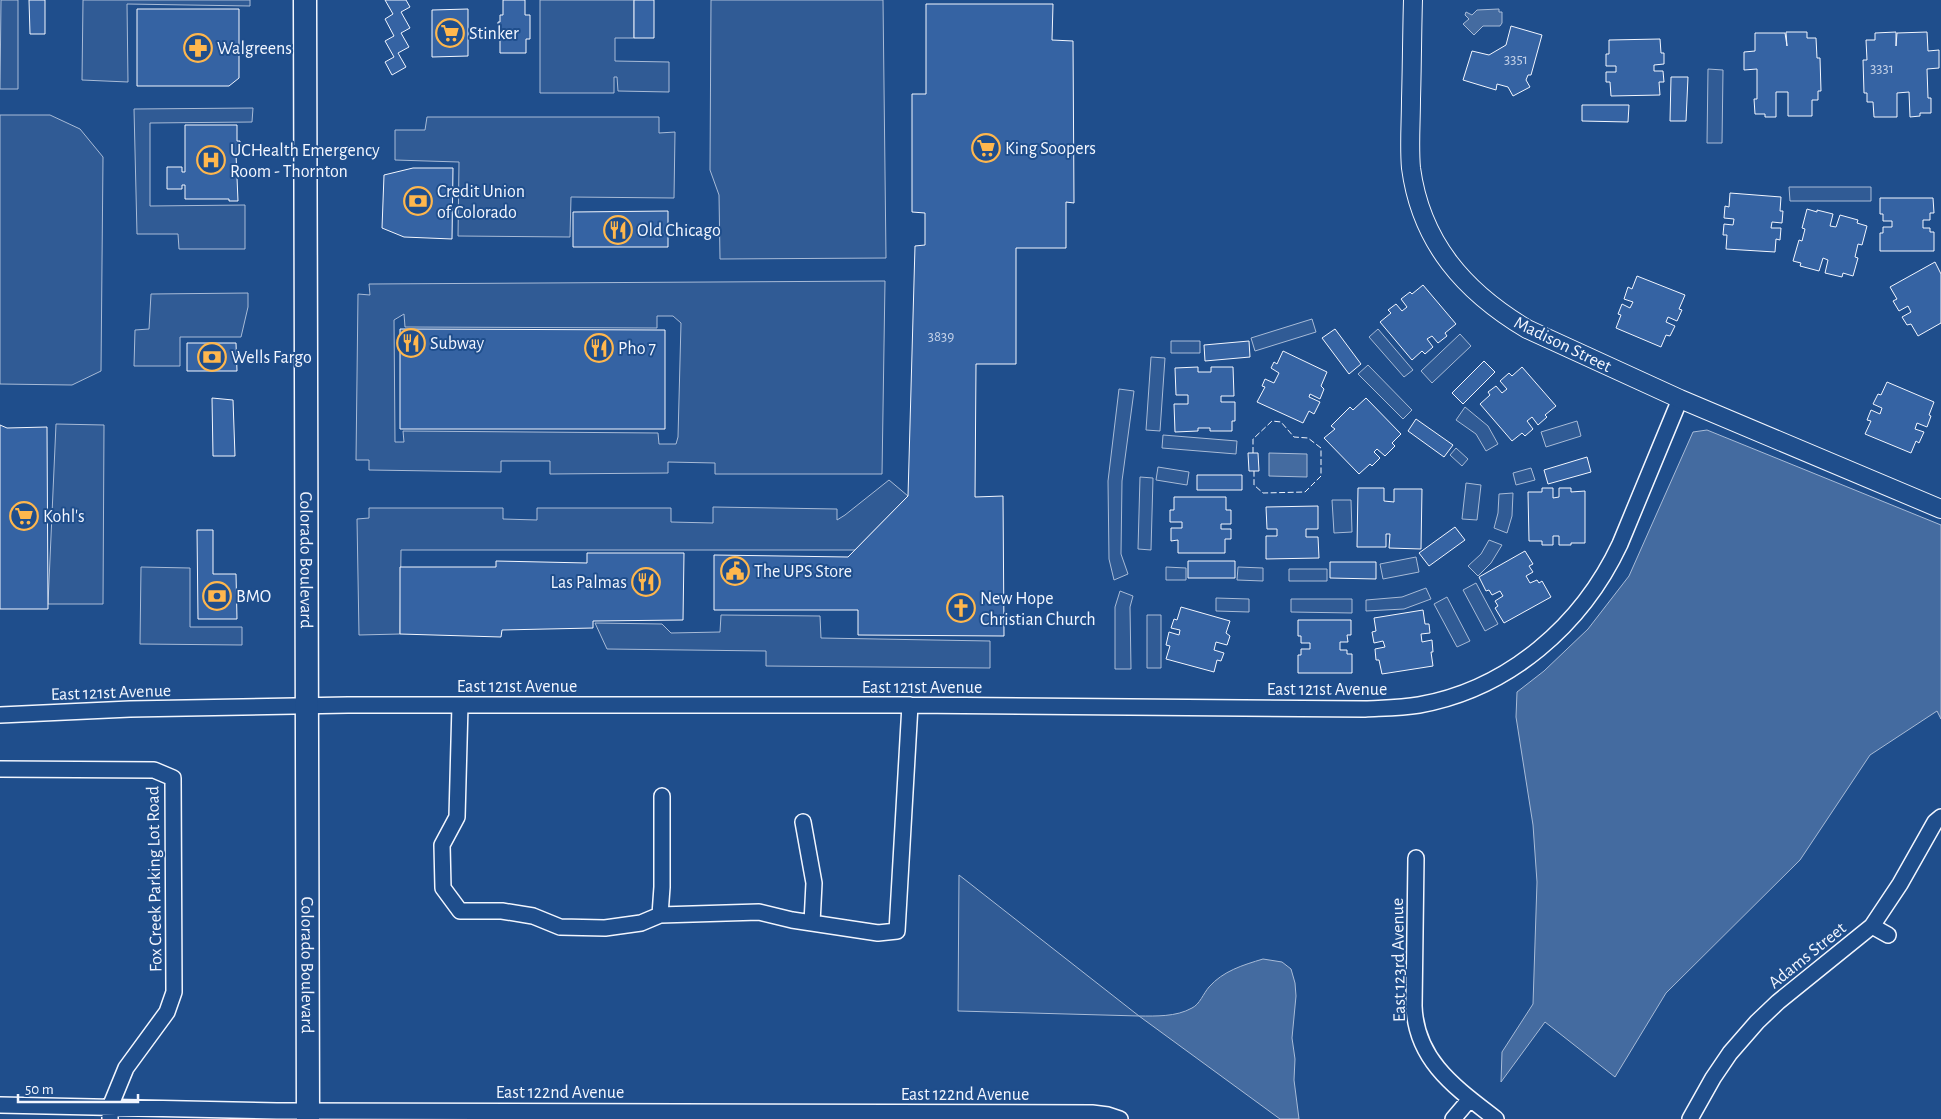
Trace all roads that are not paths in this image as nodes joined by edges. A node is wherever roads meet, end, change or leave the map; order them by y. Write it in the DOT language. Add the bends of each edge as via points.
graph roads {
  1 [pos="305,0"];
  2 [pos="1413,0"];
  3 [pos="1680,399"];
  4 [pos="1941,509"];
  5 [pos="307,705"];
  6 [pos="460,705"];
  7 [pos="910,706"];
  8 [pos="0,714"];
  9 [pos="0,769"];
  10 [pos="662,796"];
  11 [pos="1941,816"];
  12 [pos="803,822"];
  13 [pos="1416,858"];
  14 [pos="660,915"];
  15 [pos="812,923"];
  16 [pos="1872,926"];
  17 [pos="1888,936"];
  18 [pos="1470,1099"];
  19 [pos="0,1105"];
  20 [pos="110,1113"];
  21 [pos="308,1115"];
  22 [pos="451,1115"];
  23 [pos="1120,1119"];
  24 [pos="1453,1119"];
  25 [pos="1496,1119"];
  26 [pos="1690,1119"];
  1 -- 5 [label="main road, Colorado Boulevard"];
  2 -- 3 [label="street, Madison Street" via="1412,168 1424,215 1440,251 1465,283 1506,317"];
  3 -- 4 [label="street, Madison Street"];
  3 -- 7 [label="street, East 121st Avenue" via="1620,544 1586,602 1548,642 1510,670 1475,689 1418,705 1365,709"];
  5 -- 6 [label="street, East 121st Avenue"];
  5 -- 8 [label="street, East 121st Avenue"];
  5 -- 21 [label="main road, Colorado Boulevard"];
  6 -- 7 [label="street, East 121st Avenue"];
  6 -- 14 [label="street" via="457,817 442,846 443,888 460,911 502,911 533,916 560,927 605,928 641,923"];
  7 -- 15 [label="street" via="897,931 878,933"];
  9 -- 20 [label="street, Fox Creek Parking Lot Road" via="154,770 173,778 174,992 166,1012 126,1068"];
  10 -- 14 [label="street"];
  11 -- 16 [label="street, Adams Street"];
  12 -- 15 [label="street" via="814,883"];
  13 -- 18 [label="street, East 123rd Avenue" via="1415,1022 1421,1041 1437,1067"];
  14 -- 15 [label="street" via="759,912"];
  16 -- 17 [label="street"];
  16 -- 26 [label="street, Adams Street" via="1757,1022 1730,1053"];
  18 -- 24 [label="street"];
  18 -- 25 [label="street, East 123rd Avenue"];
  19 -- 20 [label="street, East 122nd Avenue"];
  20 -- 21 [label="street, East 122nd Avenue" via="277,1111"];
  21 -- 22 [label="street, East 122nd Avenue"];
  22 -- 23 [label="street, East 122nd Avenue" via="1092,1113"];
}
